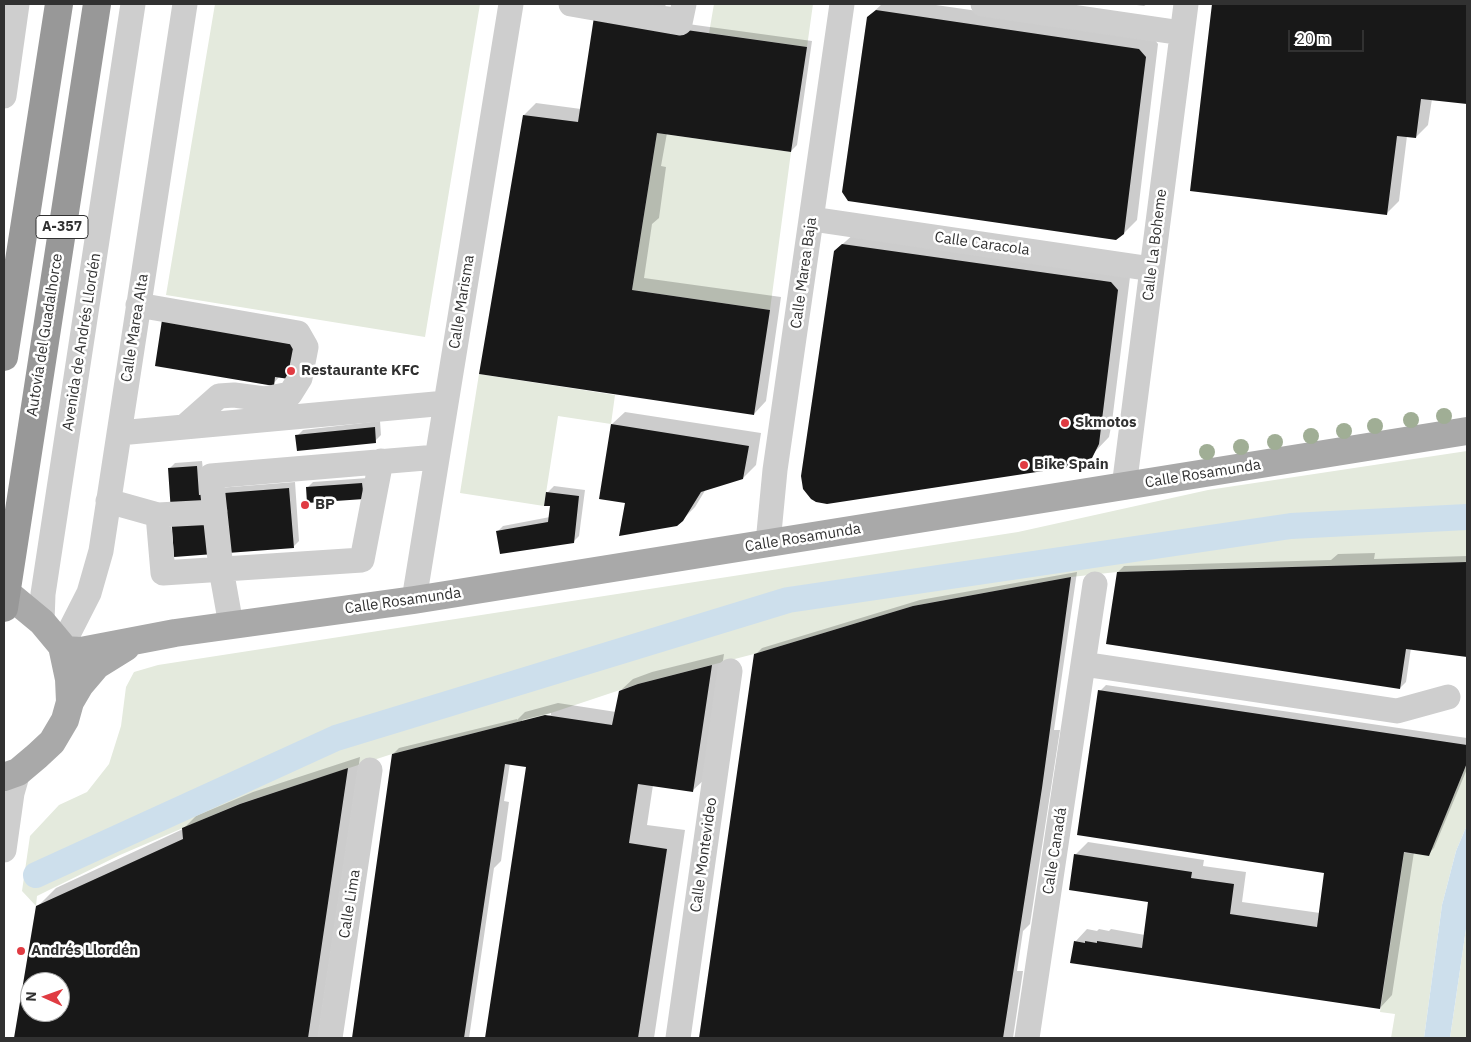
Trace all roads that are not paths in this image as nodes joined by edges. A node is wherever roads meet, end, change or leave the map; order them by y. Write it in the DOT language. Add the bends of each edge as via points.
graph roads {
  1 [pos="18,4"];
  2 [pos="59,4"];
  3 [pos="97,4"];
  4 [pos="134,4"];
  5 [pos="185,4"];
  6 [pos="511,4"];
  7 [pos="571,4"];
  8 [pos="684,4"];
  9 [pos="842,4"];
  10 [pos="983,4"];
  11 [pos="1186,4"];
  12 [pos="1182,33"];
  13 [pos="4,96"];
  14 [pos="812,219"];
  15 [pos="1152,269"];
  16 [pos="138,306"];
  17 [pos="4,357"];
  18 [pos="446,404"];
  19 [pos="184,427"];
  20 [pos="1467,431"];
  21 [pos="118,433"];
  22 [pos="437,457"];
  23 [pos="381,461"];
  24 [pos="1124,487"];
  25 [pos="108,501"];
  26 [pos="215,512"];
  27 [pos="158,515"];
  28 [pos="768,543"];
  29 [pos="221,569"];
  30 [pos="1096,584"];
  31 [pos="4,594"];
  32 [pos="414,600"];
  33 [pos="4,608"];
  34 [pos="42,622"];
  35 [pos="231,625"];
  36 [pos="138,640"];
  37 [pos="63,648"];
  38 [pos="1083,664"];
  39 [pos="730,671"];
  40 [pos="1448,697"];
  41 [pos="70,702"];
  42 [pos="370,770"];
  43 [pos="11,774"];
  44 [pos="4,850"];
  45 [pos="330,1038"];
  46 [pos="678,1038"];
  47 [pos="1027,1038"];
  1 -- 13 [label="street"];
  2 -- 17 [label="highway, A-357"];
  3 -- 33 [label="highway, Autovía del Guadalhorce / A-357"];
  4 -- 34 [label="street, Avenida de Andrés Llordén" via="43,594"];
  5 -- 16 [label="street, Calle Marea Alta"];
  6 -- 18 [label="street, Calle Marisma"];
  7 -- 8 [label="street" via="680,23"];
  9 -- 14 [label="street, Calle Marea Baja"];
  10 -- 12 [label="street"];
  11 -- 12 [label="street, Calle La Boheme"];
  12 -- 15 [label="street, Calle La Boheme"];
  14 -- 15 [label="street, Calle Caracola"];
  14 -- 28 [label="street, Calle Marea Baja" via="775,470"];
  15 -- 24 [label="street, Calle La Boheme"];
  16 -- 19 [label="street" via="298,333 306,347 300,378 290,394 265,399 219,396"];
  16 -- 21 [label="street, Calle Marea Alta"];
  18 -- 19 [label="street"];
  18 -- 22 [label="street, Calle Marisma"];
  19 -- 21 [label="street"];
  20 -- 24 [label="main road, Calle Rosamunda"];
  21 -- 25 [label="street, Calle Marea Alta"];
  22 -- 23 [label="street"];
  22 -- 32 [label="street, Calle Marisma"];
  23 -- 26 [label="street" via="211,476"];
  23 -- 29 [label="street" via="362,560"];
  24 -- 28 [label="main road, Calle Rosamunda"];
  25 -- 27 [label="street"];
  25 -- 37 [label="street, Calle Marea Alta" via="92,584"];
  26 -- 27 [label="street"];
  26 -- 29 [label="street"];
  27 -- 29 [label="street" via="163,574"];
  28 -- 32 [label="main road, Calle Rosamunda"];
  29 -- 35 [label="street"];
  30 -- 38 [label="street, Calle Canadá"];
  31 -- 34 [label="main road"];
  32 -- 35 [label="main road, Calle Rosamunda"];
  34 -- 37 [label="main road"];
  35 -- 36 [label="main road, Calle Rosamunda"];
  36 -- 37 [label="main road, Calle Rosamunda" via="81,651"];
  36 -- 41 [label="main road, Calle Rosamunda" via="97,666"];
  37 -- 41 [label="main road"];
  38 -- 40 [label="street" via="1397,711"];
  38 -- 47 [label="street, Calle Canadá"];
  39 -- 46 [label="street, Calle Montevideo"];
  41 -- 43 [label="main road" via="65,720 52,742"];
  42 -- 45 [label="street, Calle Lima"];
  43 -- 44 [label="street" via="12,793"];
}
